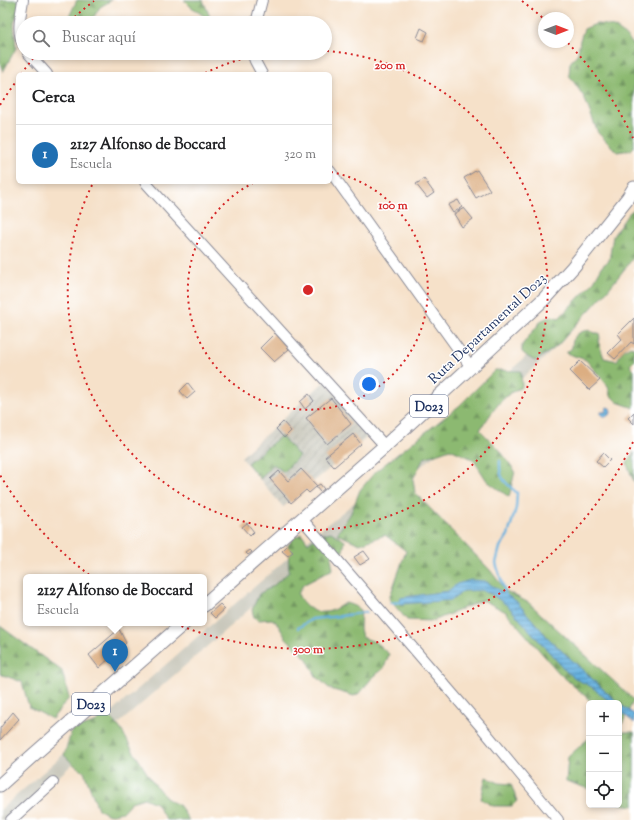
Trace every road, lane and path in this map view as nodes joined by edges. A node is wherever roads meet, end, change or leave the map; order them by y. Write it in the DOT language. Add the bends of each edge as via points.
graph roads {
  1 [pos="23,0"];
  2 [pos="262,0"];
  3 [pos="21,16"];
  4 [pos="258,16"];
  5 [pos="35,60"];
  6 [pos="254,60"];
  7 [pos="46,72"];
  8 [pos="261,72"];
  9 [pos="332,173"];
  10 [pos="147,184"];
  11 [pos="634,188"];
  12 [pos="471,367"];
  13 [pos="385,446"];
  14 [pos="302,519"];
  15 [pos="207,602"];
  16 [pos="181,626"];
  17 [pos="54,782"];
  18 [pos="0,785"];
  19 [pos="11,820"];
  20 [pos="558,820"];
  1 -- 3 [label="street"];
  2 -- 4 [label="street"];
  5 -- 7 [label="street"];
  6 -- 8 [label="street"];
  9 -- 12 [label="street"];
  10 -- 13 [label="street"];
  11 -- 12 [label="main road, Ruta Departamental D023 / D023" via="573,267 544,299"];
  12 -- 13 [label="main road, Ruta Departamental D023 / D023"];
  13 -- 14 [label="main road, Ruta Departamental D023 / D023"];
  14 -- 15 [label="main road, Ruta Departamental D023 / D023"];
  14 -- 20 [label="street"];
  16 -- 18 [label="main road, D023"];
  17 -- 19 [label="street"];
}
